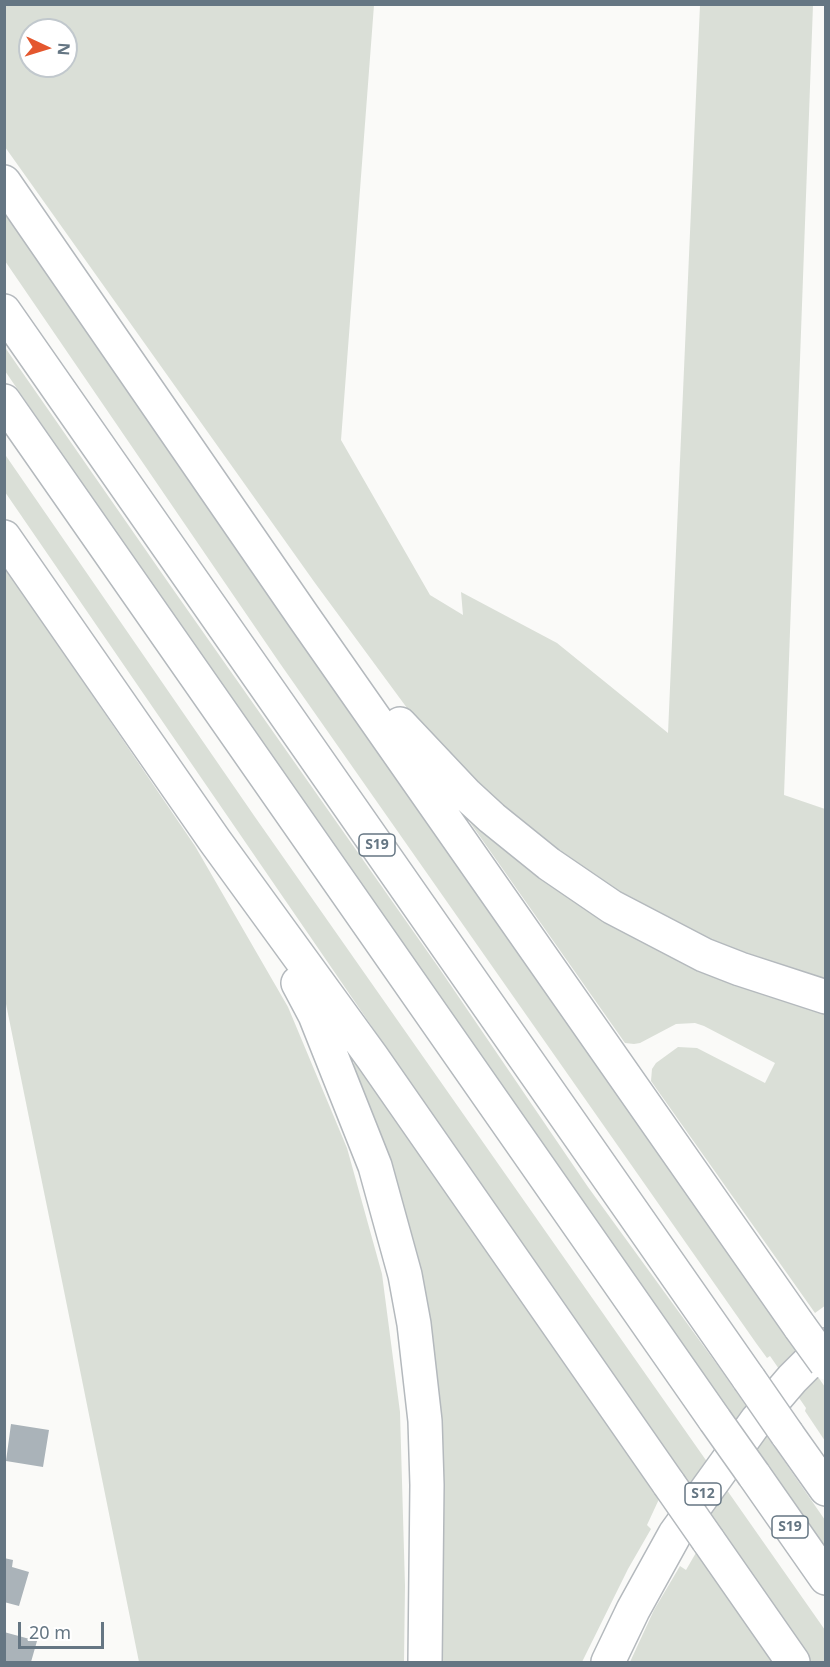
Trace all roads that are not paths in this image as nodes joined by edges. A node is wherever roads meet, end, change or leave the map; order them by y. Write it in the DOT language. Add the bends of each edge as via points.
graph roads {
  1 [pos="4,182"];
  2 [pos="4,311"];
  3 [pos="4,401"];
  4 [pos="4,537"];
  5 [pos="303,616"];
  6 [pos="215,841"];
  7 [pos="825,997"];
  8 [pos="813,1336"];
  9 [pos="825,1363"];
  10 [pos="825,1489"];
  11 [pos="825,1578"];
  12 [pos="425,1662"];
  13 [pos="608,1662"];
  14 [pos="793,1662"];
  1 -- 5 [label="highway"];
  2 -- 10 [label="highway, S19, bridge"];
  3 -- 11 [label="highway, S19, bridge"];
  4 -- 6 [label="highway"];
  5 -- 7 [label="highway" via="467,795 549,864 612,907 684,946"];
  5 -- 8 [label="highway"];
  6 -- 12 [label="highway" via="315,1015 361,1128 391,1219 414,1324 425,1421"];
  6 -- 14 [label="highway, bridge" via="372,1057"];
  8 -- 9 [label="highway, bridge"];
  8 -- 13 [label="highway, S12" via="792,1378 681,1525"];
}
